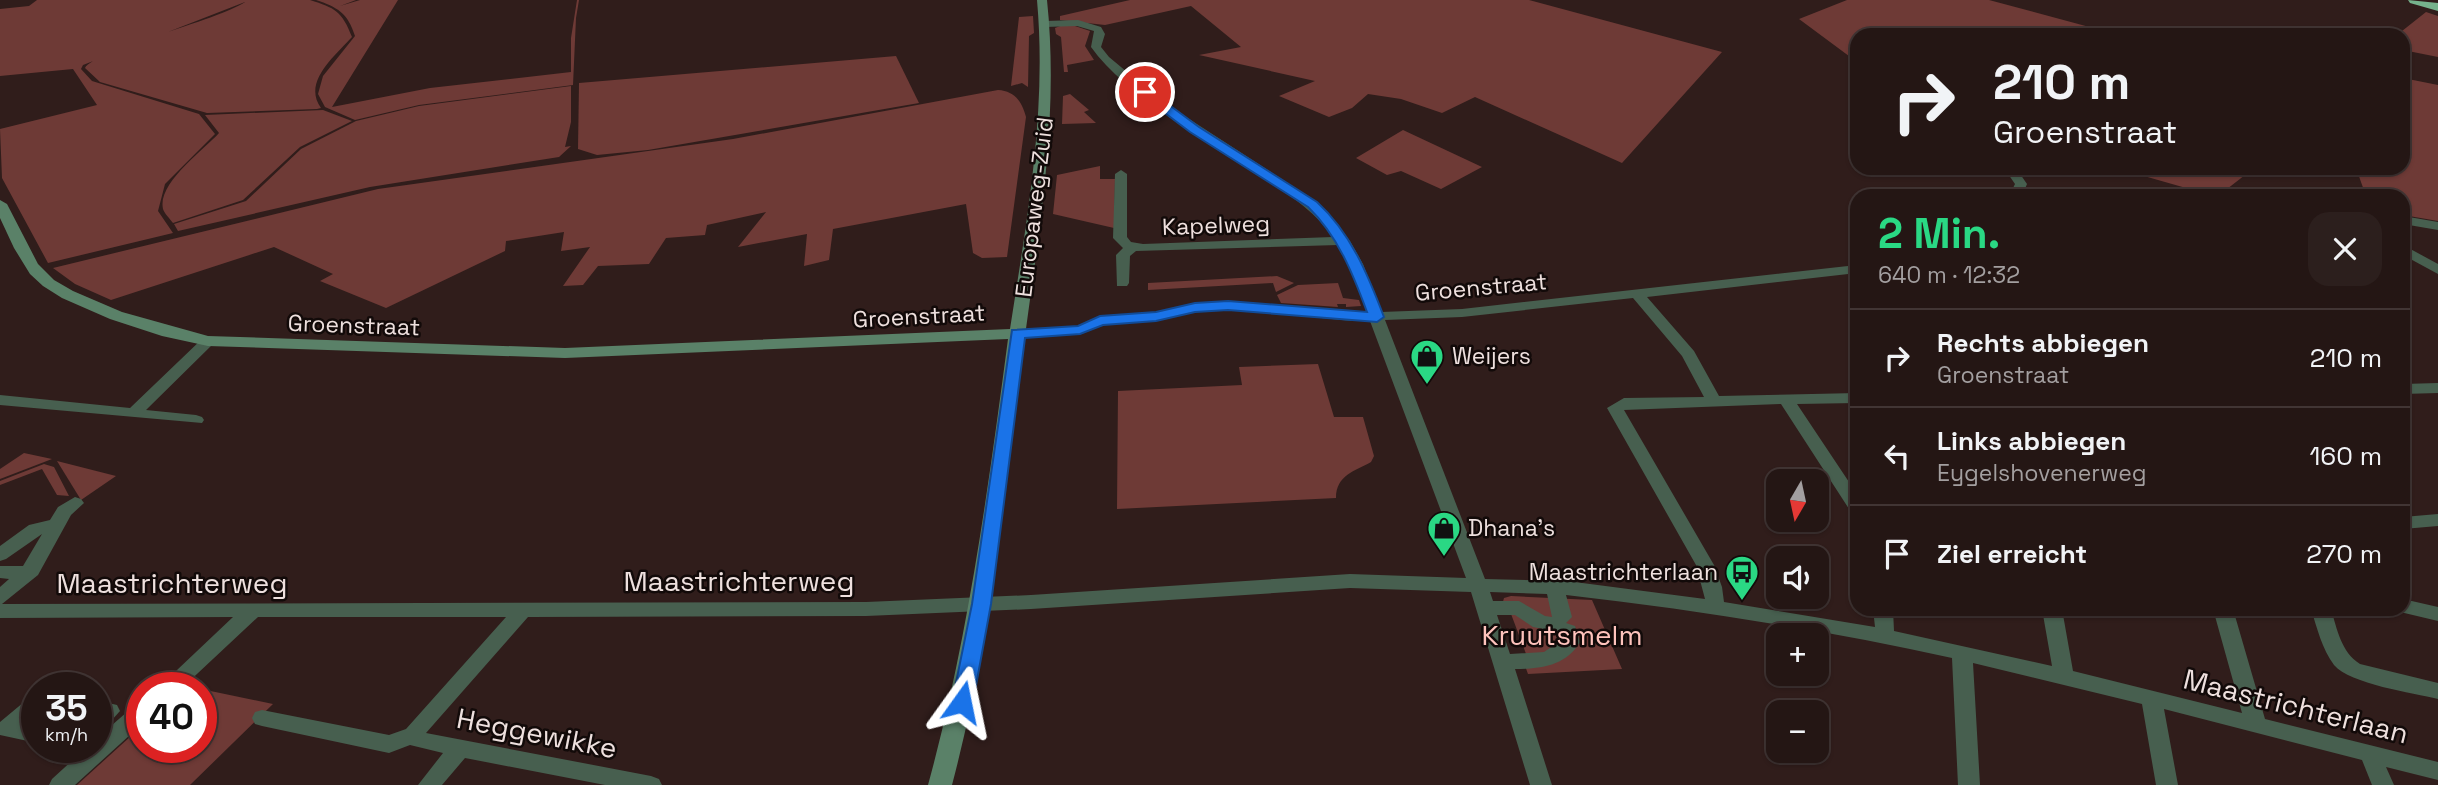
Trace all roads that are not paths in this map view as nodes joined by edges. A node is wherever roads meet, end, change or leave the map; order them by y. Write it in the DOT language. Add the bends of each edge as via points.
graph roads {
  1 [pos="1042,0"];
  2 [pos="2414,0"];
  3 [pos="2429,0"];
  4 [pos="2438,5"];
  5 [pos="1045,24"];
  6 [pos="1121,174"];
  7 [pos="0,204"];
  8 [pos="2410,221"];
  9 [pos="2438,226"];
  10 [pos="1343,241"];
  11 [pos="1132,247"];
  12 [pos="2410,253"];
  13 [pos="1850,270"];
  14 [pos="2438,270"];
  15 [pos="1122,283"];
  16 [pos="1637,295"];
  17 [pos="1377,317"];
  18 [pos="1018,334"];
  19 [pos="208,341"];
  20 [pos="2410,388"];
  21 [pos="2438,388"];
  22 [pos="1850,398"];
  23 [pos="0,400"];
  24 [pos="1786,400"];
  25 [pos="1714,401"];
  26 [pos="133,414"];
  27 [pos="196,420"];
  28 [pos="1850,497"];
  29 [pos="75,503"];
  30 [pos="2438,520"];
  31 [pos="2410,522"];
  32 [pos="57,524"];
  33 [pos="0,555"];
  34 [pos="0,572"];
  35 [pos="28,573"];
  36 [pos="1478,584"];
  37 [pos="1556,588"];
  38 [pos="0,598"];
  39 [pos="982,604"];
  40 [pos="1715,607"];
  41 [pos="1486,608"];
  42 [pos="2410,608"];
  43 [pos="254,610"];
  44 [pos="523,610"];
  45 [pos="0,611"];
  46 [pos="2438,614"];
  47 [pos="1884,616"];
  48 [pos="2053,616"];
  49 [pos="2225,616"];
  50 [pos="2324,616"];
  51 [pos="1562,624"];
  52 [pos="1885,635"];
  53 [pos="1962,652"];
  54 [pos="1504,662"];
  55 [pos="186,672"];
  56 [pos="2064,676"];
  57 [pos="2438,691"];
  58 [pos="2152,699"];
  59 [pos="21,716"];
  60 [pos="262,718"];
  61 [pos="2256,725"];
  62 [pos="126,726"];
  63 [pos="112,730"];
  64 [pos="21,732"];
  65 [pos="119,732"];
  66 [pos="415,735"];
  67 [pos="461,748"];
  68 [pos="2370,754"];
  69 [pos="2438,771"];
  70 [pos="619,782"];
  71 [pos="60,785"];
  72 [pos="429,785"];
  73 [pos="651,785"];
  74 [pos="940,785"];
  75 [pos="1541,785"];
  76 [pos="1969,785"];
  77 [pos="2167,785"];
  78 [pos="2383,785"];
  1 -- 5 [label="street, Europaweg-Zuid"];
  2 -- 4 [label="highway"];
  3 -- 4 [label="highway"];
  5 -- 10 [label="street" via="1078,23 1098,29 1096,47 1113,66 1195,130 1312,205"];
  5 -- 18 [label="street, Europaweg-Zuid" via="1044,143"];
  6 -- 11 [label="street, Kapelweg" via="1121,238"];
  7 -- 19 [label="street, Groenstraat" via="35,271 54,286 153,329"];
  8 -- 9 [label="street"];
  10 -- 11 [label="street, Kapelweg"];
  10 -- 17 [label="street"];
  11 -- 15 [label="street, Kapelweg" via="1123,255"];
  12 -- 14 [label="street"];
  13 -- 16 [label="street, Groenstraat"];
  16 -- 17 [label="street, Groenstraat"];
  16 -- 25 [label="street" via="1689,354"];
  17 -- 18 [label="street, Groenstraat" via="1228,305 1100,321 1080,330"];
  17 -- 36 [label="street"];
  18 -- 19 [label="street, Groenstraat" via="565,353"];
  18 -- 39 [label="street, Europaweg-Zuid"];
  19 -- 26 [label="street"];
  20 -- 21 [label="street"];
  22 -- 24 [label="street"];
  23 -- 26 [label="street"];
  24 -- 25 [label="street"];
  24 -- 28 [label="street"];
  25 -- 40 [label="street" via="1624,403 1615,408 1705,565"];
  26 -- 27 [label="street"];
  29 -- 32 [label="street, Maastrichterweg"];
  30 -- 31 [label="street"];
  32 -- 33 [label="street, Maastrichterweg" via="35,530"];
  32 -- 35 [label="street, Maastrichterweg"];
  34 -- 35 [label="street, Maastrichterweg"];
  35 -- 38 [label="street, Maastrichterweg"];
  36 -- 37 [label="street, Maastrichterlaan"];
  36 -- 39 [label="street, Maastrichterweg" via="1350,581"];
  36 -- 41 [label="street"];
  37 -- 40 [label="street, Maastrichterlaan"];
  37 -- 51 [label="street"];
  39 -- 44 [label="street, Maastrichterweg"];
  39 -- 74 [label="street, Europaweg-Zuid"];
  40 -- 52 [label="street, Maastrichterlaan"];
  41 -- 51 [label="street" via="1519,608 1540,622"];
  41 -- 54 [label="street"];
  42 -- 46 [label="street"];
  43 -- 44 [label="street, Maastrichterweg"];
  43 -- 45 [label="street, Maastrichterweg"];
  43 -- 55 [label="street"];
  44 -- 66 [label="street, Heggewikke"];
  47 -- 52 [label="street"];
  48 -- 56 [label="street"];
  49 -- 61 [label="street"];
  50 -- 57 [label="street" via="2345,666"];
  51 -- 54 [label="street" via="1570,642 1559,654"];
  52 -- 53 [label="street, Maastrichterlaan"];
  53 -- 56 [label="street, Maastrichterlaan"];
  53 -- 76 [label="street"];
  54 -- 75 [label="street"];
  56 -- 58 [label="street, Maastrichterlaan"];
  58 -- 61 [label="street, Maastrichterlaan"];
  58 -- 77 [label="street"];
  59 -- 64 [label="street" via="6,729"];
  60 -- 66 [label="street" via="389,744"];
  61 -- 68 [label="street, Maastrichterlaan"];
  62 -- 65 [label="street"];
  63 -- 65 [label="street"];
  65 -- 71 [label="street"];
  66 -- 67 [label="street, Heggewikke" via="418,740"];
  67 -- 70 [label="street, Heggewikke"];
  67 -- 72 [label="street"];
  68 -- 69 [label="street, Maastrichterlaan"];
  68 -- 78 [label="street"];
  70 -- 73 [label="street, Heggewikke"];
}
